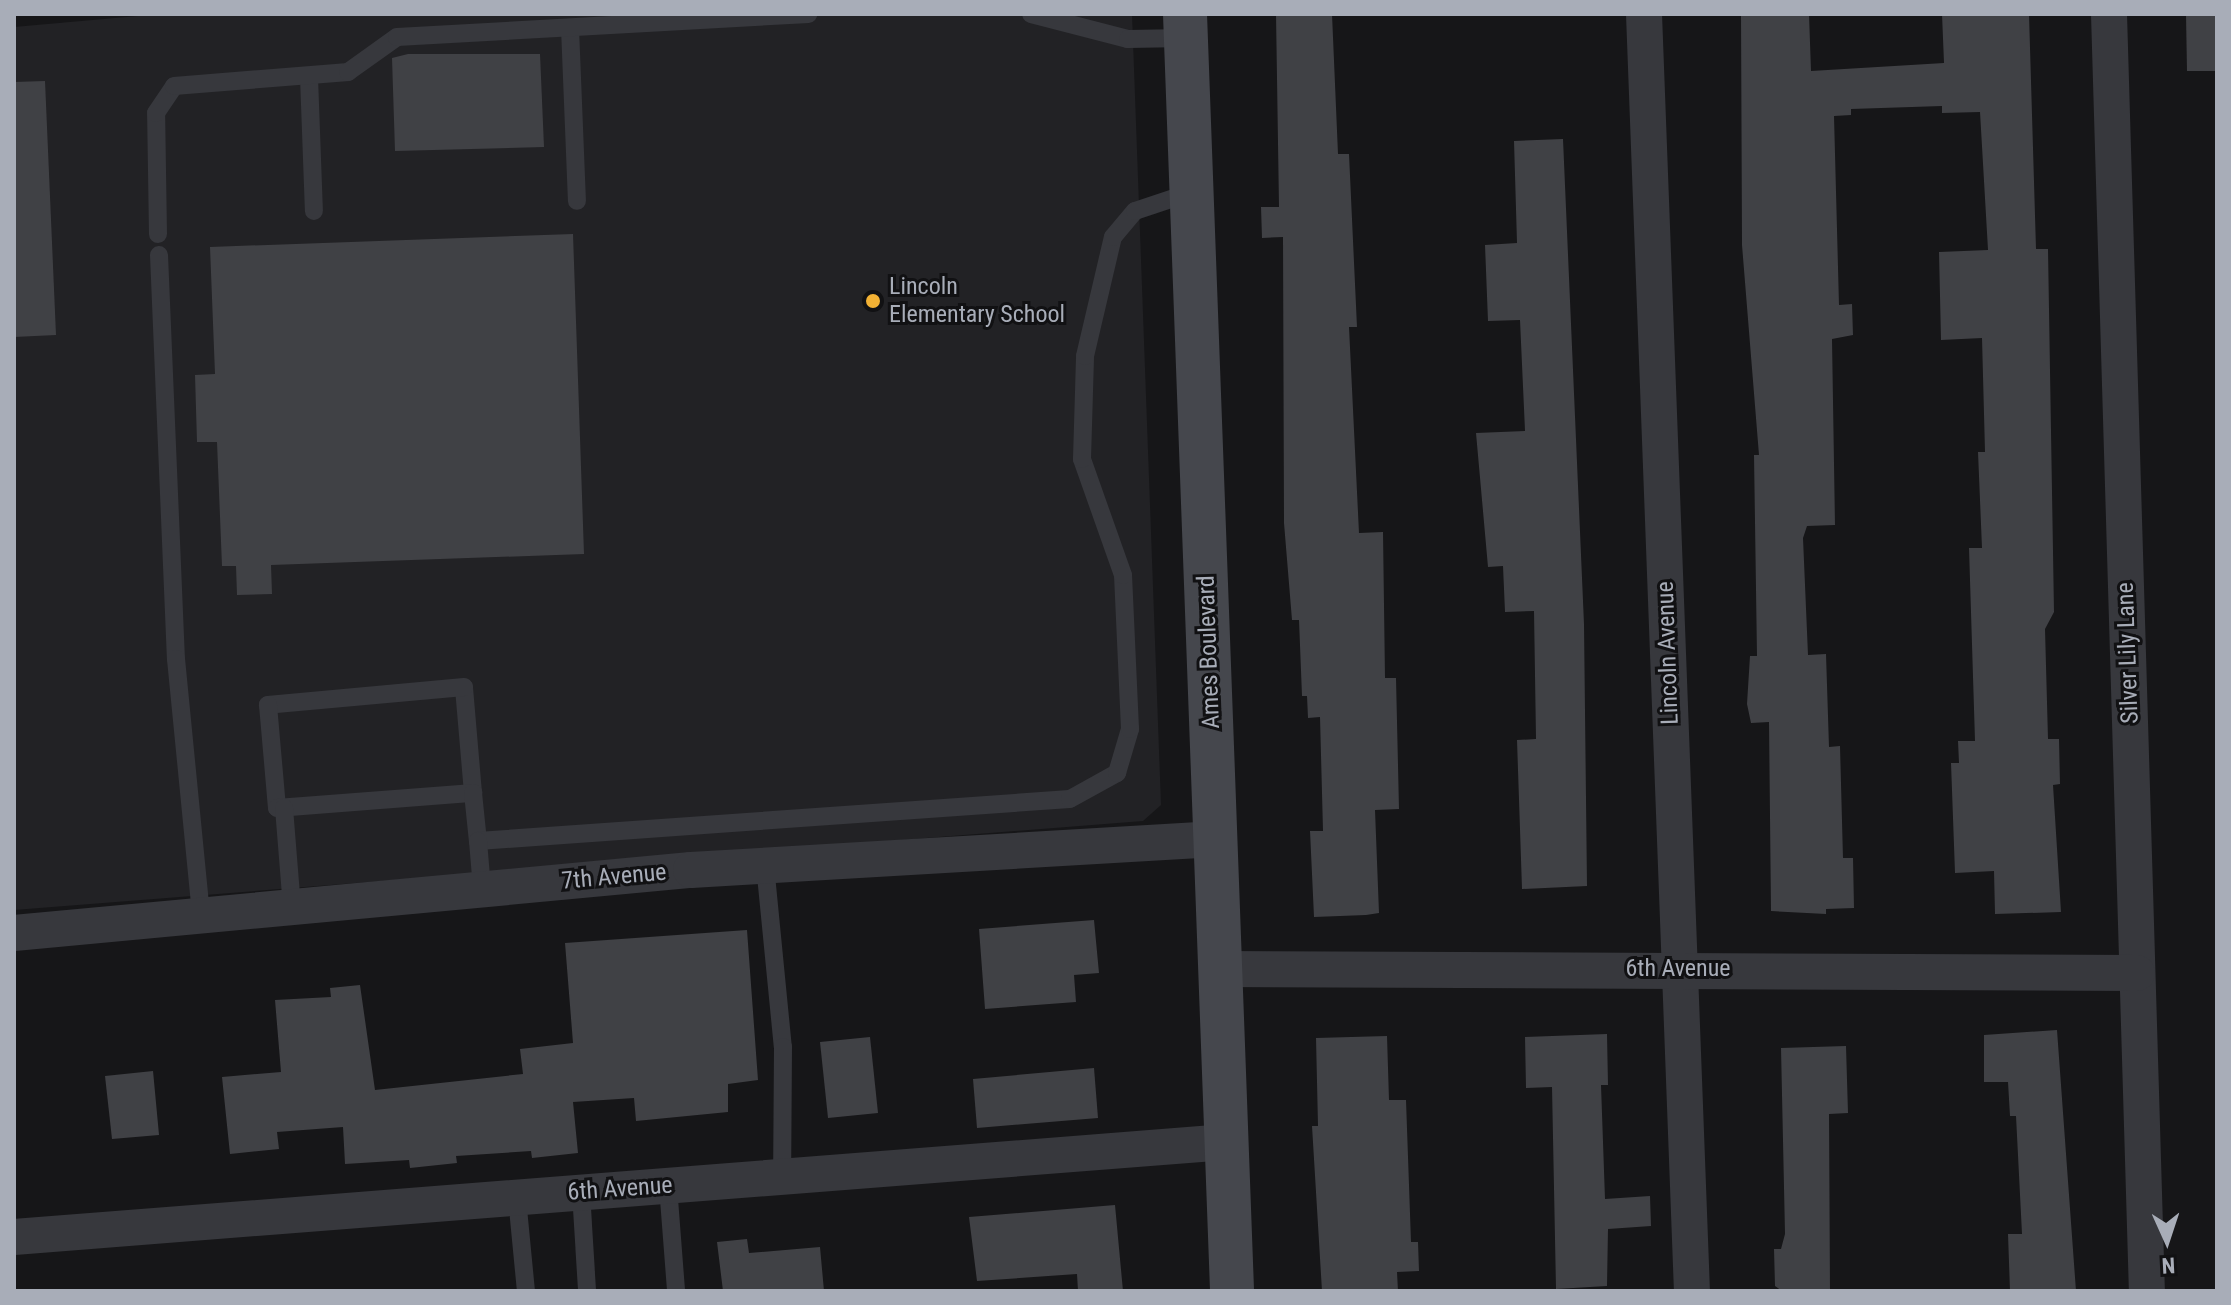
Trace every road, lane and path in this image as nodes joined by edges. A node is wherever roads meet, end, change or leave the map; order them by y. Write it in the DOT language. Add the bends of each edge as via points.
graph roads {
  1 [pos="808,14"];
  2 [pos="1031,14"];
  3 [pos="1644,14"];
  4 [pos="2109,14"];
  5 [pos="1186,26"];
  6 [pos="570,28"];
  7 [pos="309,77"];
  8 [pos="1192,192"];
  9 [pos="577,201"];
  10 [pos="314,211"];
  11 [pos="158,234"];
  12 [pos="159,255"];
  13 [pos="473,793"];
  14 [pos="284,808"];
  15 [pos="1216,839"];
  16 [pos="478,841"];
  17 [pos="765,865"];
  18 [pos="482,889"];
  19 [pos="292,907"];
  20 [pos="201,916"];
  21 [pos="14,933"];
  22 [pos="1220,969"];
  23 [pos="1679,969"];
  24 [pos="2137,973"];
  25 [pos="1226,1142"];
  26 [pos="782,1177"];
  27 [pos="668,1186"];
  28 [pos="581,1192"];
  29 [pos="517,1198"];
  30 [pos="14,1237"];
  31 [pos="526,1291"];
  32 [pos="587,1291"];
  33 [pos="676,1291"];
  34 [pos="1232,1291"];
  35 [pos="1692,1291"];
  36 [pos="2147,1291"];
  1 -- 6 [label="lane"];
  2 -- 5 [label="lane" via="1082,32"];
  3 -- 23 [label="street, Lincoln Avenue"];
  4 -- 24 [label="street, Silver Lily Lane"];
  5 -- 8 [label="street, Ames Boulevard"];
  6 -- 7 [label="lane" via="397,37 348,72"];
  6 -- 9 [label="lane"];
  7 -- 10 [label="lane"];
  7 -- 11 [label="lane" via="174,86 156,113"];
  8 -- 15 [label="street, Ames Boulevard"];
  8 -- 16 [label="lane" via="1135,211 1113,237 1085,356 1082,459 1123,575 1130,729 1117,773 1070,799"];
  12 -- 20 [label="lane" via="176,659"];
  13 -- 14 [label="lane"];
  13 -- 14 [label="lane" via="464,687 268,705 277,808"];
  13 -- 16 [label="lane"];
  14 -- 19 [label="lane"];
  15 -- 17 [label="street, 7th Avenue"];
  15 -- 22 [label="street, Ames Boulevard"];
  16 -- 18 [label="lane"];
  17 -- 18 [label="street, 7th Avenue"];
  17 -- 26 [label="lane" via="783,1047"];
  18 -- 19 [label="street, 7th Avenue"];
  19 -- 20 [label="street, 7th Avenue"];
  20 -- 21 [label="street, 7th Avenue"];
  22 -- 23 [label="street, 6th Avenue"];
  22 -- 25 [label="street, Ames Boulevard"];
  23 -- 24 [label="street, 6th Avenue"];
  23 -- 35 [label="street, Lincoln Avenue"];
  24 -- 36 [label="street, Silver Lily Lane"];
  25 -- 26 [label="street, 6th Avenue"];
  25 -- 34 [label="street, Ames Boulevard"];
  26 -- 27 [label="street, 6th Avenue"];
  27 -- 28 [label="street, 6th Avenue"];
  27 -- 33 [label="lane"];
  28 -- 29 [label="street, 6th Avenue"];
  28 -- 32 [label="lane"];
  29 -- 30 [label="street, 6th Avenue"];
  29 -- 31 [label="lane"];
}
